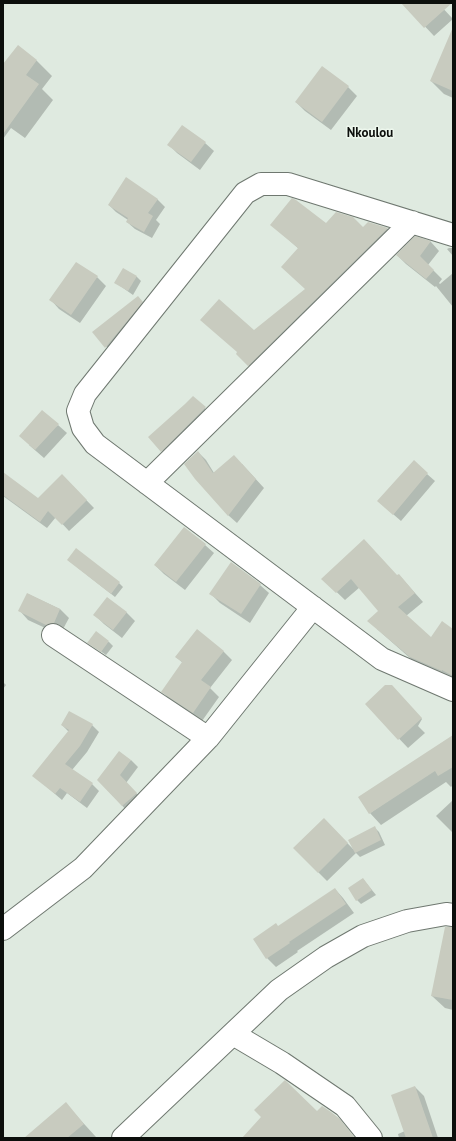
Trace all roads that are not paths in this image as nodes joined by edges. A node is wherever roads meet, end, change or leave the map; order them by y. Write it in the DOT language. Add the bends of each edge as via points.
graph roads {
  1 [pos="412,222"];
  2 [pos="453,235"];
  3 [pos="147,483"];
  4 [pos="313,607"];
  5 [pos="53,635"];
  6 [pos="453,690"];
  7 [pos="208,738"];
  8 [pos="453,916"];
  9 [pos="3,929"];
  10 [pos="232,1034"];
  11 [pos="125,1138"];
  12 [pos="371,1138"];
  1 -- 2 [label="street"];
  1 -- 3 [label="street"];
  1 -- 3 [label="street" via="288,184 261,184 245,193 85,394 78,411 83,428 95,444"];
  3 -- 4 [label="street"];
  4 -- 6 [label="street" via="382,659"];
  4 -- 7 [label="street"];
  5 -- 7 [label="street"];
  7 -- 9 [label="street" via="84,868"];
  8 -- 10 [label="street" via="446,914 407,921 363,936 326,957 279,990"];
  10 -- 11 [label="street"];
  10 -- 12 [label="street" via="282,1063 345,1106"];
}
